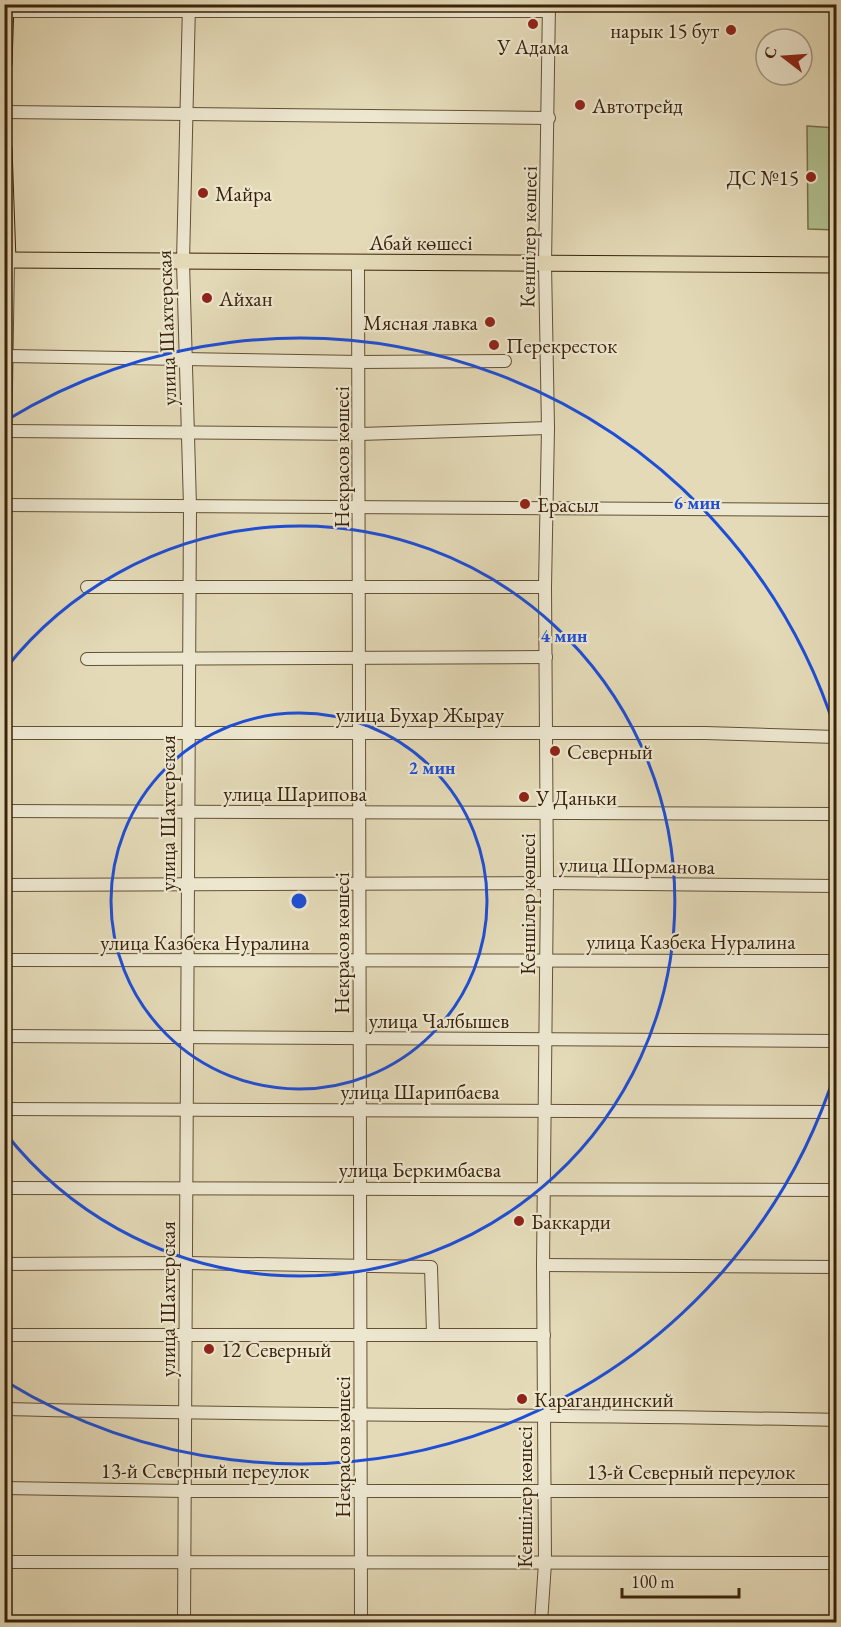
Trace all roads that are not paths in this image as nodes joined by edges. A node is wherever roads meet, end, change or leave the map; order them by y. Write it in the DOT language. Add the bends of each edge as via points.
graph roads {
  1 [pos="189,7"];
  2 [pos="6,8"];
  3 [pos="549,8"];
  4 [pos="4,64"];
  5 [pos="4,112"];
  6 [pos="188,116"];
  7 [pos="549,118"];
  8 [pos="4,148"];
  9 [pos="6,260"];
  10 [pos="183,262"];
  11 [pos="358,263"];
  12 [pos="545,264"];
  13 [pos="837,264"];
  14 [pos="8,356"];
  15 [pos="187,360"];
  16 [pos="505,361"];
  17 [pos="360,362"];
  18 [pos="548,428"];
  19 [pos="7,431"];
  20 [pos="188,431"];
  21 [pos="360,434"];
  22 [pos="5,505"];
  23 [pos="190,506"];
  24 [pos="360,508"];
  25 [pos="547,508"];
  26 [pos="837,510"];
  27 [pos="4,516"];
  28 [pos="188,586"];
  29 [pos="87,587"];
  30 [pos="360,587"];
  31 [pos="545,588"];
  32 [pos="189,657"];
  33 [pos="546,657"];
  34 [pos="360,658"];
  35 [pos="87,659"];
  36 [pos="4,733"];
  37 [pos="546,733"];
  38 [pos="187,734"];
  39 [pos="360,734"];
  40 [pos="837,737"];
  41 [pos="4,811"];
  42 [pos="187,812"];
  43 [pos="360,813"];
  44 [pos="546,813"];
  45 [pos="837,814"];
  46 [pos="547,883"];
  47 [pos="187,884"];
  48 [pos="360,884"];
  49 [pos="4,885"];
  50 [pos="837,886"];
  51 [pos="547,959"];
  52 [pos="4,960"];
  53 [pos="186,961"];
  54 [pos="837,961"];
  55 [pos="361,962"];
  56 [pos="4,1036"];
  57 [pos="186,1038"];
  58 [pos="361,1039"];
  59 [pos="546,1040"];
  60 [pos="837,1041"];
  61 [pos="4,1109"];
  62 [pos="187,1109"];
  63 [pos="361,1110"];
  64 [pos="546,1110"];
  65 [pos="837,1112"];
  66 [pos="186,1187"];
  67 [pos="544,1187"];
  68 [pos="4,1188"];
  69 [pos="361,1189"];
  70 [pos="837,1190"];
  71 [pos="187,1263"];
  72 [pos="4,1264"];
  73 [pos="361,1265"];
  74 [pos="543,1265"];
  75 [pos="837,1267"];
  76 [pos="361,1334"];
  77 [pos="433,1334"];
  78 [pos="4,1335"];
  79 [pos="187,1335"];
  80 [pos="544,1335"];
  81 [pos="4,1409"];
  82 [pos="186,1414"];
  83 [pos="543,1414"];
  84 [pos="361,1416"];
  85 [pos="837,1420"];
  86 [pos="4,1488"];
  87 [pos="184,1491"];
  88 [pos="361,1491"];
  89 [pos="543,1491"];
  90 [pos="837,1491"];
  91 [pos="4,1562"];
  92 [pos="183,1562"];
  93 [pos="361,1563"];
  94 [pos="544,1563"];
  95 [pos="837,1563"];
  96 [pos="184,1623"];
  97 [pos="361,1623"];
  98 [pos="541,1623"];
  1 -- 2 [label="street"];
  1 -- 3 [label="street"];
  1 -- 6 [label="street, улица Шахтерская"];
  2 -- 4 [label="main road"];
  3 -- 7 [label="street, Кеншілер көшесі"];
  5 -- 6 [label="street"];
  6 -- 7 [label="street"];
  6 -- 10 [label="street, улица Шахтерская"];
  7 -- 12 [label="street, Кеншілер көшесі"];
  8 -- 9 [label="main road"];
  9 -- 10 [label="main road, Абай көшесі"];
  9 -- 14 [label="street"];
  10 -- 11 [label="main road, Абай көшесі"];
  10 -- 15 [label="street, улица Шахтерская"];
  11 -- 12 [label="main road, Абай көшесі"];
  11 -- 17 [label="street, Некрасов көшесі"];
  12 -- 13 [label="main road, Абай көшесі"];
  12 -- 18 [label="street, Кеншілер көшесі"];
  14 -- 15 [label="street"];
  14 -- 19 [label="street"];
  15 -- 17 [label="street"];
  15 -- 20 [label="street, улица Шахтерская"];
  16 -- 17 [label="street"];
  17 -- 21 [label="street, Некрасов көшесі"];
  18 -- 21 [label="street"];
  18 -- 25 [label="street, Кеншілер көшесі"];
  19 -- 20 [label="street"];
  19 -- 22 [label="street"];
  20 -- 21 [label="street"];
  20 -- 23 [label="street, улица Шахтерская"];
  21 -- 24 [label="street, Некрасов көшесі"];
  22 -- 23 [label="street"];
  22 -- 27 [label="street"];
  23 -- 24 [label="street"];
  23 -- 28 [label="street, улица Шахтерская"];
  24 -- 25 [label="street"];
  24 -- 30 [label="street, Некрасов көшесі"];
  25 -- 26 [label="street"];
  25 -- 31 [label="street, Кеншілер көшесі"];
  28 -- 29 [label="street"];
  28 -- 30 [label="street"];
  28 -- 32 [label="street, улица Шахтерская"];
  30 -- 31 [label="street"];
  30 -- 34 [label="street, Некрасов көшесі"];
  31 -- 33 [label="street, Кеншілер көшесі"];
  32 -- 34 [label="street"];
  32 -- 35 [label="street"];
  32 -- 38 [label="street, улица Шахтерская"];
  33 -- 34 [label="street"];
  33 -- 37 [label="street, Кеншілер көшесі"];
  34 -- 39 [label="street, Некрасов көшесі"];
  36 -- 38 [label="street, улица Бухар Жырау"];
  37 -- 39 [label="street, улица Бухар Жырау"];
  37 -- 40 [label="street, улица Бухар Жырау"];
  37 -- 44 [label="street, Кеншілер көшесі"];
  38 -- 39 [label="street, улица Бухар Жырау"];
  38 -- 42 [label="street, улица Шахтерская"];
  39 -- 43 [label="street, Некрасов көшесі"];
  41 -- 42 [label="street, улица Шарипова"];
  42 -- 43 [label="street, улица Шарипова"];
  42 -- 47 [label="street, улица Шахтерская"];
  43 -- 44 [label="street, улица Шарипова"];
  43 -- 48 [label="street, Некрасов көшесі"];
  44 -- 45 [label="street, улица Шарипова"];
  44 -- 46 [label="street, Кеншілер көшесі"];
  46 -- 48 [label="street, улица Шорманова"];
  46 -- 50 [label="street, улица Шорманова"];
  46 -- 51 [label="street, Кеншілер көшесі"];
  47 -- 48 [label="street, улица Шорманова"];
  47 -- 49 [label="street, улица Шорманова"];
  47 -- 53 [label="street, улица Шахтерская"];
  48 -- 55 [label="street, Некрасов көшесі"];
  51 -- 54 [label="street, улица Казбека Нуралина"];
  51 -- 55 [label="street, улица Казбека Нуралина"];
  51 -- 59 [label="street, Кеншілер көшесі"];
  52 -- 53 [label="street, улица Казбека Нуралина"];
  53 -- 55 [label="street, улица Казбека Нуралина"];
  53 -- 57 [label="street, улица Шахтерская"];
  55 -- 58 [label="street, Некрасов көшесі"];
  56 -- 57 [label="street, улица Чалбышев"];
  57 -- 58 [label="street, улица Чалбышев"];
  57 -- 62 [label="street, улица Шахтерская"];
  58 -- 59 [label="street, улица Чалбышев"];
  58 -- 63 [label="street, Некрасов көшесі"];
  59 -- 60 [label="street, улица Чалбышев"];
  59 -- 64 [label="street, Кеншілер көшесі"];
  61 -- 62 [label="street, улица Шарипбаева"];
  62 -- 63 [label="street, улица Шарипбаева"];
  62 -- 66 [label="street, улица Шахтерская"];
  63 -- 64 [label="street, улица Шарипбаева"];
  63 -- 69 [label="street, Некрасов көшесі"];
  64 -- 65 [label="street, улица Шарипбаева"];
  64 -- 67 [label="street, Кеншілер көшесі"];
  66 -- 68 [label="street, улица Беркимбаева"];
  66 -- 69 [label="street, улица Беркимбаева"];
  66 -- 71 [label="street, улица Шахтерская"];
  67 -- 69 [label="street, улица Беркимбаева"];
  67 -- 70 [label="street, улица Беркимбаева"];
  67 -- 74 [label="street, Кеншілер көшесі"];
  69 -- 73 [label="street, Некрасов көшесі"];
  71 -- 72 [label="street"];
  71 -- 73 [label="street"];
  71 -- 79 [label="street, улица Шахтерская"];
  73 -- 76 [label="street, Некрасов көшесі"];
  73 -- 77 [label="street" via="431,1267"];
  74 -- 75 [label="street"];
  74 -- 80 [label="street, Кеншілер көшесі"];
  76 -- 77 [label="street"];
  76 -- 79 [label="street"];
  76 -- 84 [label="street, Некрасов көшесі"];
  77 -- 80 [label="street"];
  78 -- 79 [label="street"];
  79 -- 82 [label="street, улица Шахтерская"];
  80 -- 83 [label="street, Кеншілер көшесі"];
  81 -- 82 [label="street"];
  82 -- 84 [label="street"];
  82 -- 87 [label="street, улица Шахтерская"];
  83 -- 84 [label="street"];
  83 -- 85 [label="street"];
  83 -- 89 [label="street, Кеншілер көшесі"];
  84 -- 88 [label="street, Некрасов көшесі"];
  86 -- 87 [label="street, 13-й Северный переулок"];
  87 -- 88 [label="street, 13-й Северный переулок"];
  87 -- 92 [label="street, улица Шахтерская"];
  88 -- 89 [label="street, 13-й Северный переулок"];
  88 -- 93 [label="street, Некрасов көшесі"];
  89 -- 90 [label="street, 13-й Северный переулок"];
  89 -- 94 [label="street, Кеншілер көшесі"];
  91 -- 92 [label="street"];
  92 -- 93 [label="street"];
  92 -- 96 [label="street, улица Шахтерская"];
  93 -- 94 [label="street"];
  93 -- 97 [label="street, Некрасов көшесі"];
  94 -- 95 [label="street"];
  94 -- 98 [label="street, Кеншілер көшесі"];
}
